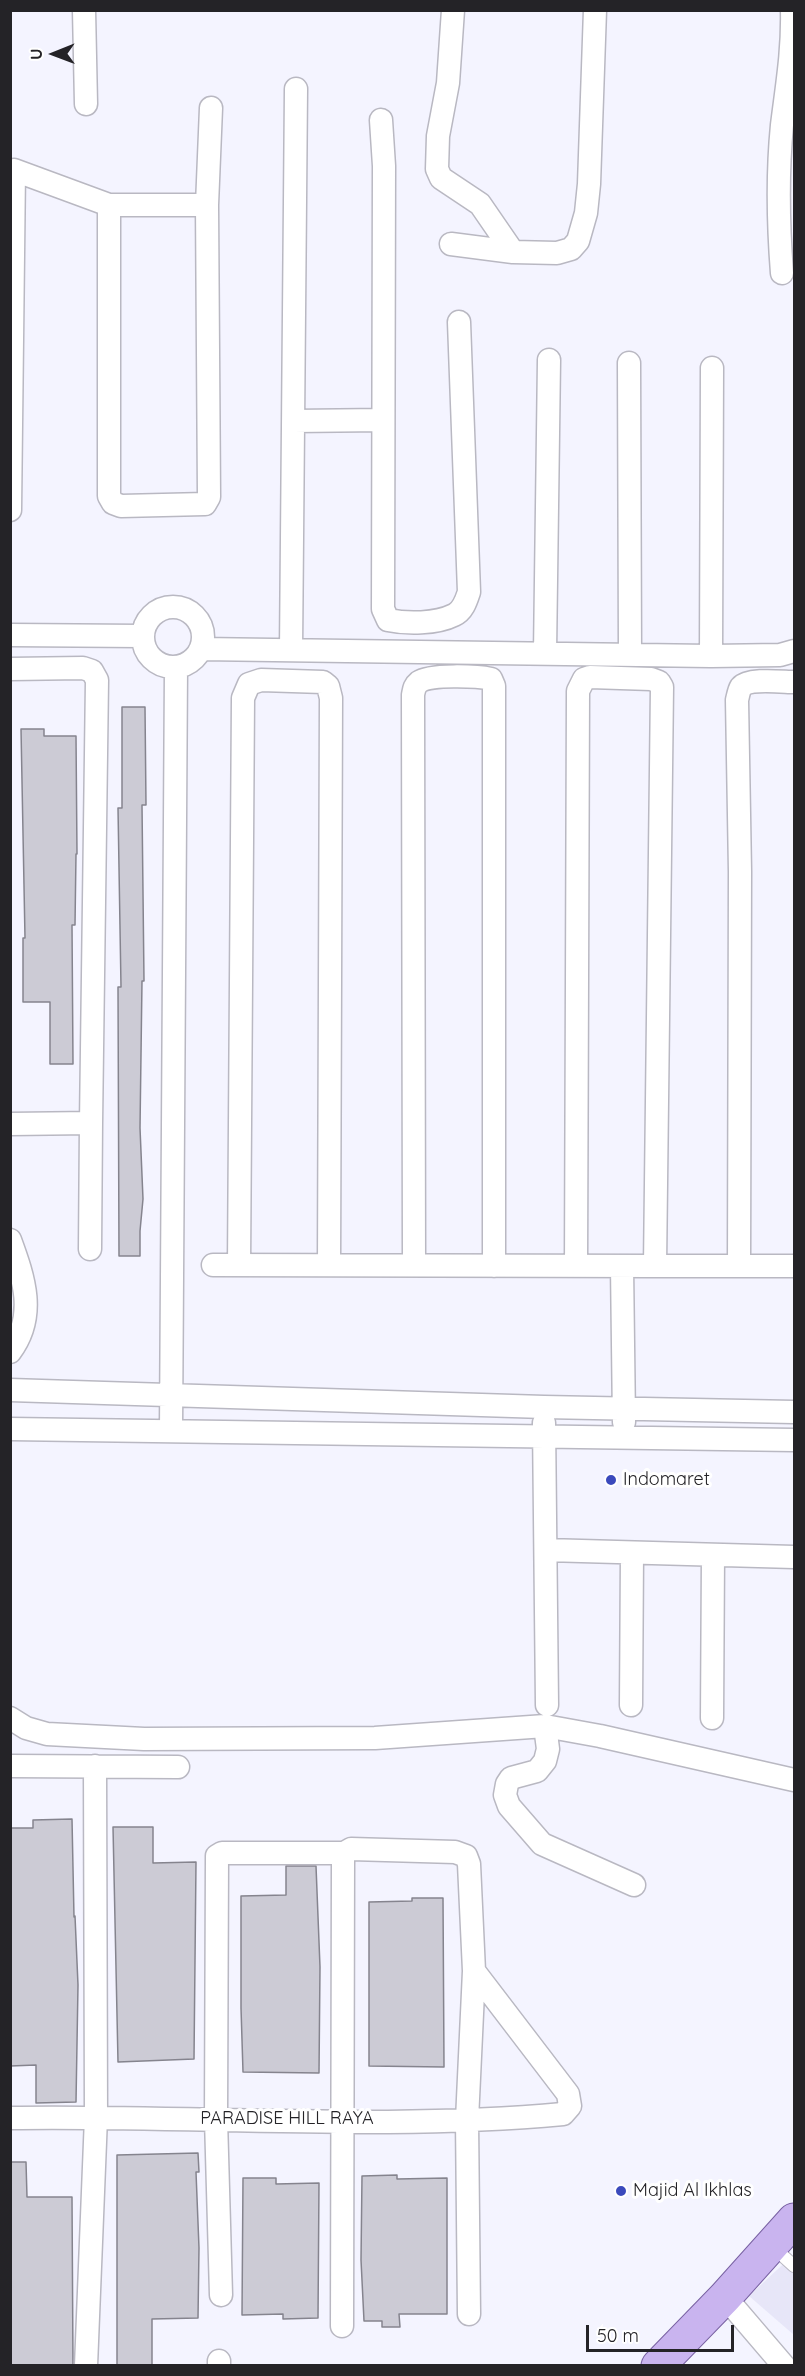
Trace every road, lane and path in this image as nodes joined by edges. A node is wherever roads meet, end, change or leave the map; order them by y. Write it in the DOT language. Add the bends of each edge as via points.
graph roads {
  1 [pos="84,10"];
  2 [pos="453,10"];
  3 [pos="595,10"];
  4 [pos="792,10"];
  5 [pos="296,88"];
  6 [pos="86,104"];
  7 [pos="211,108"];
  8 [pos="381,120"];
  9 [pos="12,169"];
  10 [pos="787,172"];
  11 [pos="109,205"];
  12 [pos="207,205"];
  13 [pos="451,244"];
  14 [pos="513,252"];
  15 [pos="782,273"];
  16 [pos="459,322"];
  17 [pos="549,360"];
  18 [pos="629,363"];
  19 [pos="712,368"];
  20 [pos="383,420"];
  21 [pos="294,421"];
  22 [pos="10,510"];
  23 [pos="10,634"];
  24 [pos="142,636"];
  25 [pos="201,649"];
  26 [pos="291,650"];
  27 [pos="795,651"];
  28 [pos="545,653"];
  29 [pos="630,654"];
  30 [pos="711,656"];
  31 [pos="176,668"];
  32 [pos="10,669"];
  33 [pos="795,682"];
  34 [pos="92,1123"];
  35 [pos="10,1124"];
  36 [pos="10,1240"];
  37 [pos="90,1249"];
  38 [pos="414,1264"];
  39 [pos="213,1265"];
  40 [pos="239,1265"];
  41 [pos="328,1265"];
  42 [pos="494,1266"];
  43 [pos="576,1266"];
  44 [pos="622,1266"];
  45 [pos="655,1266"];
  46 [pos="739,1266"];
  47 [pos="795,1266"];
  48 [pos="10,1352"];
  49 [pos="10,1390"];
  50 [pos="170,1394"];
  51 [pos="544,1407"];
  52 [pos="624,1407"];
  53 [pos="795,1412"];
  54 [pos="10,1429"];
  55 [pos="171,1430"];
  56 [pos="544,1437"];
  57 [pos="624,1438"];
  58 [pos="795,1440"];
  59 [pos="546,1550"];
  60 [pos="632,1553"];
  61 [pos="713,1555"];
  62 [pos="795,1557"];
  63 [pos="631,1705"];
  64 [pos="546,1716"];
  65 [pos="10,1718"];
  66 [pos="712,1718"];
  67 [pos="10,1766"];
  68 [pos="95,1766"];
  69 [pos="178,1767"];
  70 [pos="795,1780"];
  71 [pos="344,1853"];
  72 [pos="634,1885"];
  73 [pos="474,1971"];
  74 [pos="96,2117"];
  75 [pos="10,2118"];
  76 [pos="216,2119"];
  77 [pos="343,2120"];
  78 [pos="467,2120"];
  79 [pos="795,2220"];
  80 [pos="783,2256"];
  81 [pos="221,2295"];
  82 [pos="725,2297"];
  83 [pos="469,2314"];
  84 [pos="342,2326"];
  85 [pos="86,2366"];
  86 [pos="658,2366"];
  87 [pos="784,2366"];
  1 -- 6 [label="street"];
  2 -- 14 [label="street" via="437,169 441,178 480,204"];
  3 -- 14 [label="street" via="589,184 582,230 578,241 564,252"];
  4 -- 10 [label="street"];
  5 -- 21 [label="street"];
  7 -- 12 [label="street"];
  8 -- 20 [label="street"];
  9 -- 11 [label="street"];
  9 -- 22 [label="street"];
  10 -- 15 [label="street" via="777,215"];
  11 -- 12 [label="street"];
  11 -- 12 [label="street" via="109,496 121,506 207,502"];
  13 -- 14 [label="street"];
  16 -- 20 [label="street" via="469,592 465,605 455,615 395,622 384,616"];
  17 -- 28 [label="street"];
  18 -- 29 [label="street"];
  19 -- 30 [label="street"];
  20 -- 21 [label="street"];
  21 -- 26 [label="street"];
  23 -- 24 [label="street"];
  24 -- 25 [label="street" via="149,618 174,607 192,614 198,621 202,630"];
  24 -- 31 [label="street" via="143,646 153,660"];
  25 -- 26 [label="street"];
  25 -- 31 [label="street" via="191,662"];
  26 -- 28 [label="street"];
  27 -- 30 [label="street" via="780,655"];
  28 -- 29 [label="street"];
  29 -- 30 [label="street"];
  31 -- 50 [label="street"];
  32 -- 34 [label="street" via="83,668 92,671 98,680"];
  33 -- 46 [label="street" via="745,684 737,700"];
  34 -- 35 [label="street"];
  34 -- 37 [label="street"];
  36 -- 48 [label="street" via="22,1274 26,1311 23,1330"];
  38 -- 41 [label="street"];
  38 -- 42 [label="street"];
  38 -- 42 [label="street" via="413,695 421,680 481,677 491,679 494,686"];
  39 -- 40 [label="street"];
  40 -- 41 [label="street"];
  40 -- 41 [label="street" via="243,698 249,684 261,680 323,682 331,698"];
  42 -- 43 [label="street"];
  43 -- 44 [label="street"];
  43 -- 45 [label="street" via="578,692 584,679 590,677 651,679 662,687"];
  44 -- 45 [label="street"];
  44 -- 52 [label="street"];
  45 -- 46 [label="street"];
  46 -- 47 [label="street"];
  49 -- 50 [label="street"];
  50 -- 51 [label="street"];
  50 -- 55 [label="street"];
  51 -- 52 [label="street"];
  51 -- 56 [label="street"];
  52 -- 53 [label="street"];
  52 -- 57 [label="street"];
  54 -- 55 [label="street"];
  55 -- 56 [label="street"];
  56 -- 57 [label="street"];
  56 -- 59 [label="street"];
  57 -- 58 [label="street"];
  59 -- 60 [label="street"];
  59 -- 64 [label="street"];
  60 -- 61 [label="street"];
  60 -- 63 [label="street"];
  61 -- 62 [label="street"];
  61 -- 66 [label="street"];
  64 -- 65 [label="street" via="375,1737 144,1739 47,1734"];
  64 -- 70 [label="street" via="600,1736"];
  64 -- 72 [label="street" via="545,1761 537,1771 511,1778 505,1795 509,1806 542,1844"];
  67 -- 68 [label="street"];
  68 -- 69 [label="street"];
  68 -- 74 [label="street"];
  71 -- 73 [label="street" via="351,1849 455,1852 466,1856"];
  71 -- 76 [label="street" via="217,1856"];
  71 -- 77 [label="street"];
  73 -- 78 [label="street"];
  73 -- 78 [label="street, PARADISE HILL RAYA" via="568,2094 570,2106 563,2114"];
  74 -- 75 [label="street, PARADISE HILL RAYA"];
  74 -- 76 [label="street, PARADISE HILL RAYA"];
  74 -- 85 [label="street"];
  76 -- 77 [label="street, PARADISE HILL RAYA"];
  76 -- 81 [label="street"];
  77 -- 78 [label="street, PARADISE HILL RAYA"];
  77 -- 84 [label="street"];
  78 -- 83 [label="street"];
  79 -- 80 [label="main road"];
  80 -- 82 [label="main road"];
  82 -- 86 [label="main road"];
  82 -- 87 [label="street"];
}
